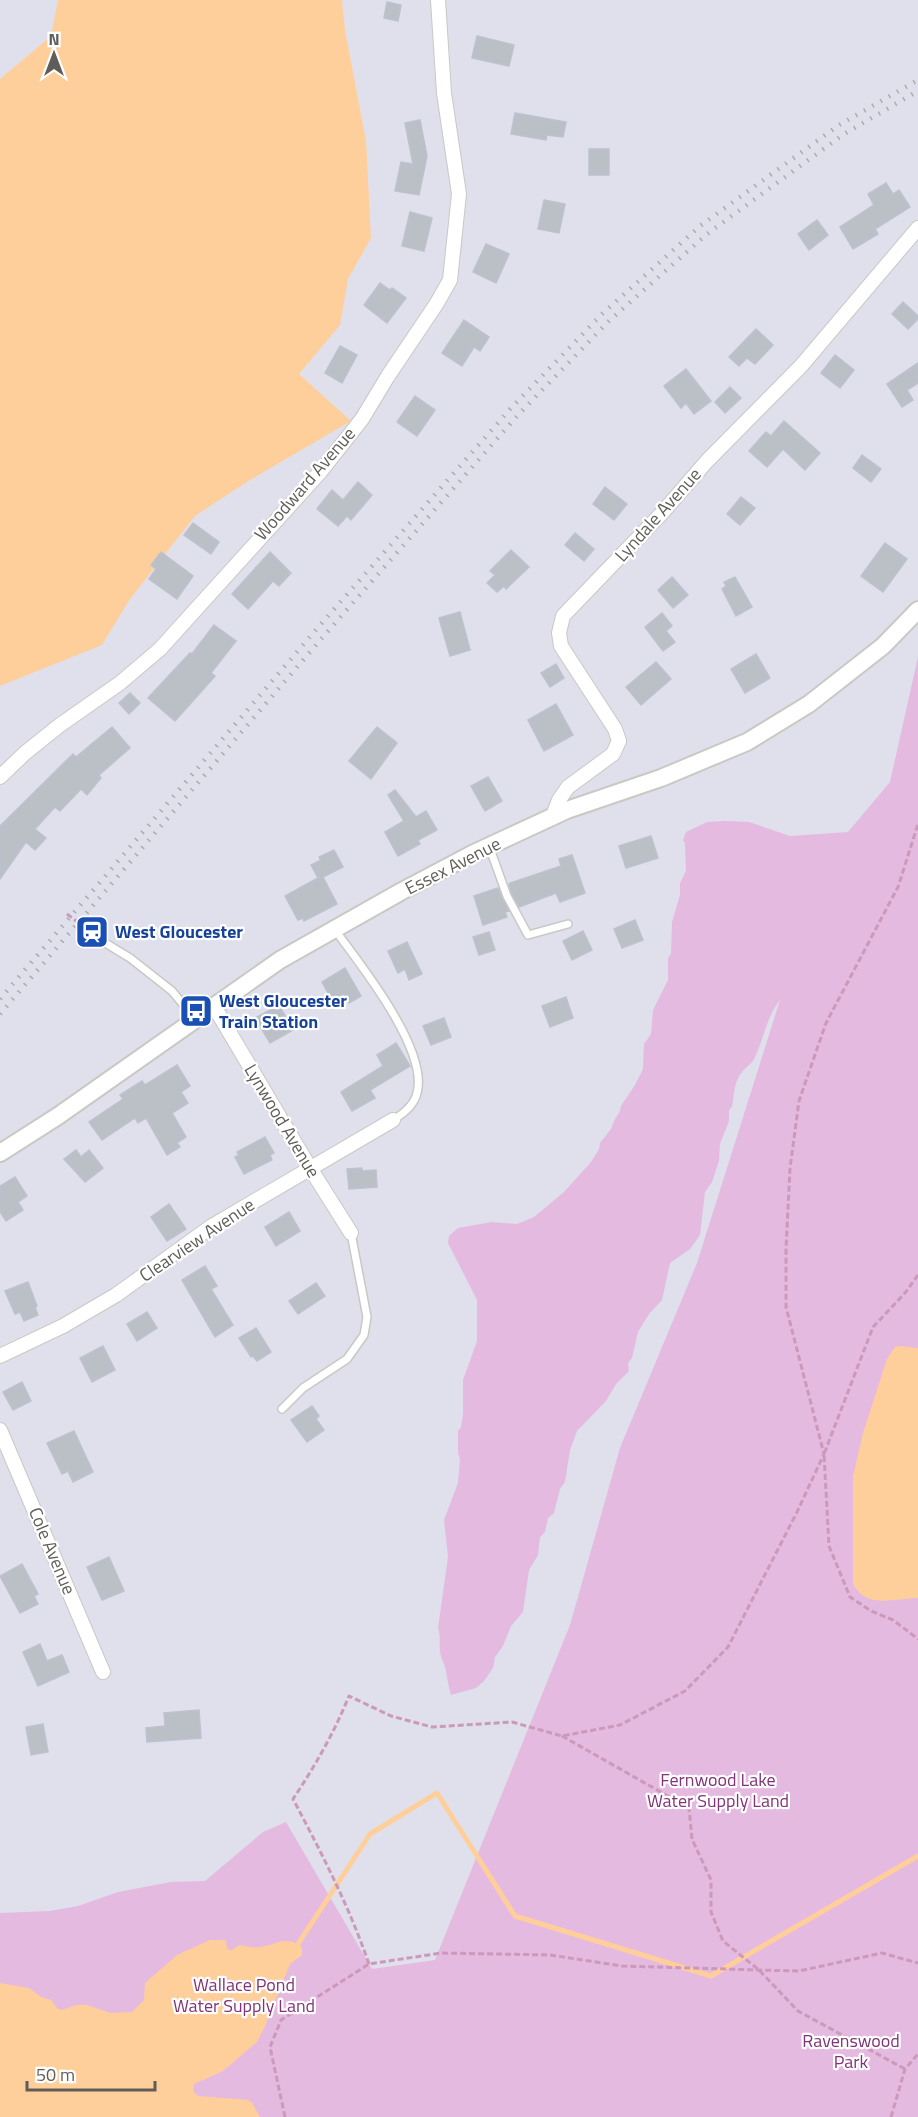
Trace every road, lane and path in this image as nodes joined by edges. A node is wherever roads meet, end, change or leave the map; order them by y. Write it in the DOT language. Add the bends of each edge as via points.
graph roads {
  1 [pos="438,0"];
  2 [pos="918,228"];
  3 [pos="918,610"];
  4 [pos="0,777"];
  5 [pos="552,818"];
  6 [pos="918,824"];
  7 [pos="489,846"];
  8 [pos="67,914"];
  9 [pos="568,924"];
  10 [pos="84,927"];
  11 [pos="335,930"];
  12 [pos="107,944"];
  13 [pos="215,1008"];
  14 [pos="196,1020"];
  15 [pos="393,1120"];
  16 [pos="0,1153"];
  17 [pos="310,1168"];
  18 [pos="351,1233"];
  19 [pos="918,1275"];
  20 [pos="0,1356"];
  21 [pos="282,1409"];
  22 [pos="0,1430"];
  23 [pos="824,1454"];
  24 [pos="918,1639"];
  25 [pos="103,1672"];
  26 [pos="562,1736"];
  27 [pos="918,1963"];
  28 [pos="369,1964"];
  29 [pos="759,1970"];
  30 [pos="918,2054"];
  31 [pos="905,2069"];
  32 [pos="285,2117"];
  33 [pos="891,2117"];
  1 -- 4 [label="street, Woodward Avenue" via="444,93 459,194 450,280 362,418 321,471 160,649 60,725"];
  2 -- 5 [label="street, Lyndale Avenue" via="801,366 706,461 563,616 561,646 619,741 613,754 568,787"];
  3 -- 5 [label="street, Essex Avenue" via="883,646 809,704 747,742"];
  5 -- 7 [label="street, Essex Avenue"];
  6 -- 23 [label="path" via="898,886 826,1023 799,1101 790,1168 786,1307"];
  7 -- 9 [label="lane" via="507,896 528,935"];
  7 -- 11 [label="street, Essex Avenue"];
  8 -- 10 [label="path"];
  11 -- 13 [label="street, Essex Avenue" via="280,960"];
  11 -- 15 [label="lane" via="379,990 417,1064 417,1094 407,1111"];
  12 -- 14 [label="lane" via="172,991"];
  13 -- 14 [label="street, Essex Avenue"];
  13 -- 17 [label="street, Lynwood Avenue"];
  14 -- 16 [label="street, Essex Avenue"];
  15 -- 17 [label="street, Clearview Avenue"];
  17 -- 18 [label="street, Lynwood Avenue"];
  17 -- 20 [label="street, Clearview Avenue" via="212,1226 116,1295"];
  18 -- 21 [label="lane" via="367,1317 364,1335 347,1359 303,1388"];
  19 -- 23 [label="path" via="873,1327"];
  22 -- 25 [label="street, Cole Avenue"];
  23 -- 24 [label="path" via="829,1546 850,1597 893,1620"];
  23 -- 26 [label="path" via="728,1647 685,1691 620,1725"];
  26 -- 28 [label="path" via="512,1722 432,1727 391,1716 349,1696 313,1769 292,1799 358,1930"];
  26 -- 29 [label="path" via="689,1808 692,1839 711,1880 711,1912 723,1941"];
  27 -- 29 [label="path" via="882,1953 799,1971"];
  28 -- 29 [label="path" via="441,1953 550,1955 622,1966"];
  28 -- 32 [label="path" via="281,2020 270,2047"];
  29 -- 31 [label="path" via="798,2011"];
  30 -- 31 [label="path"];
  31 -- 33 [label="path"];
}
